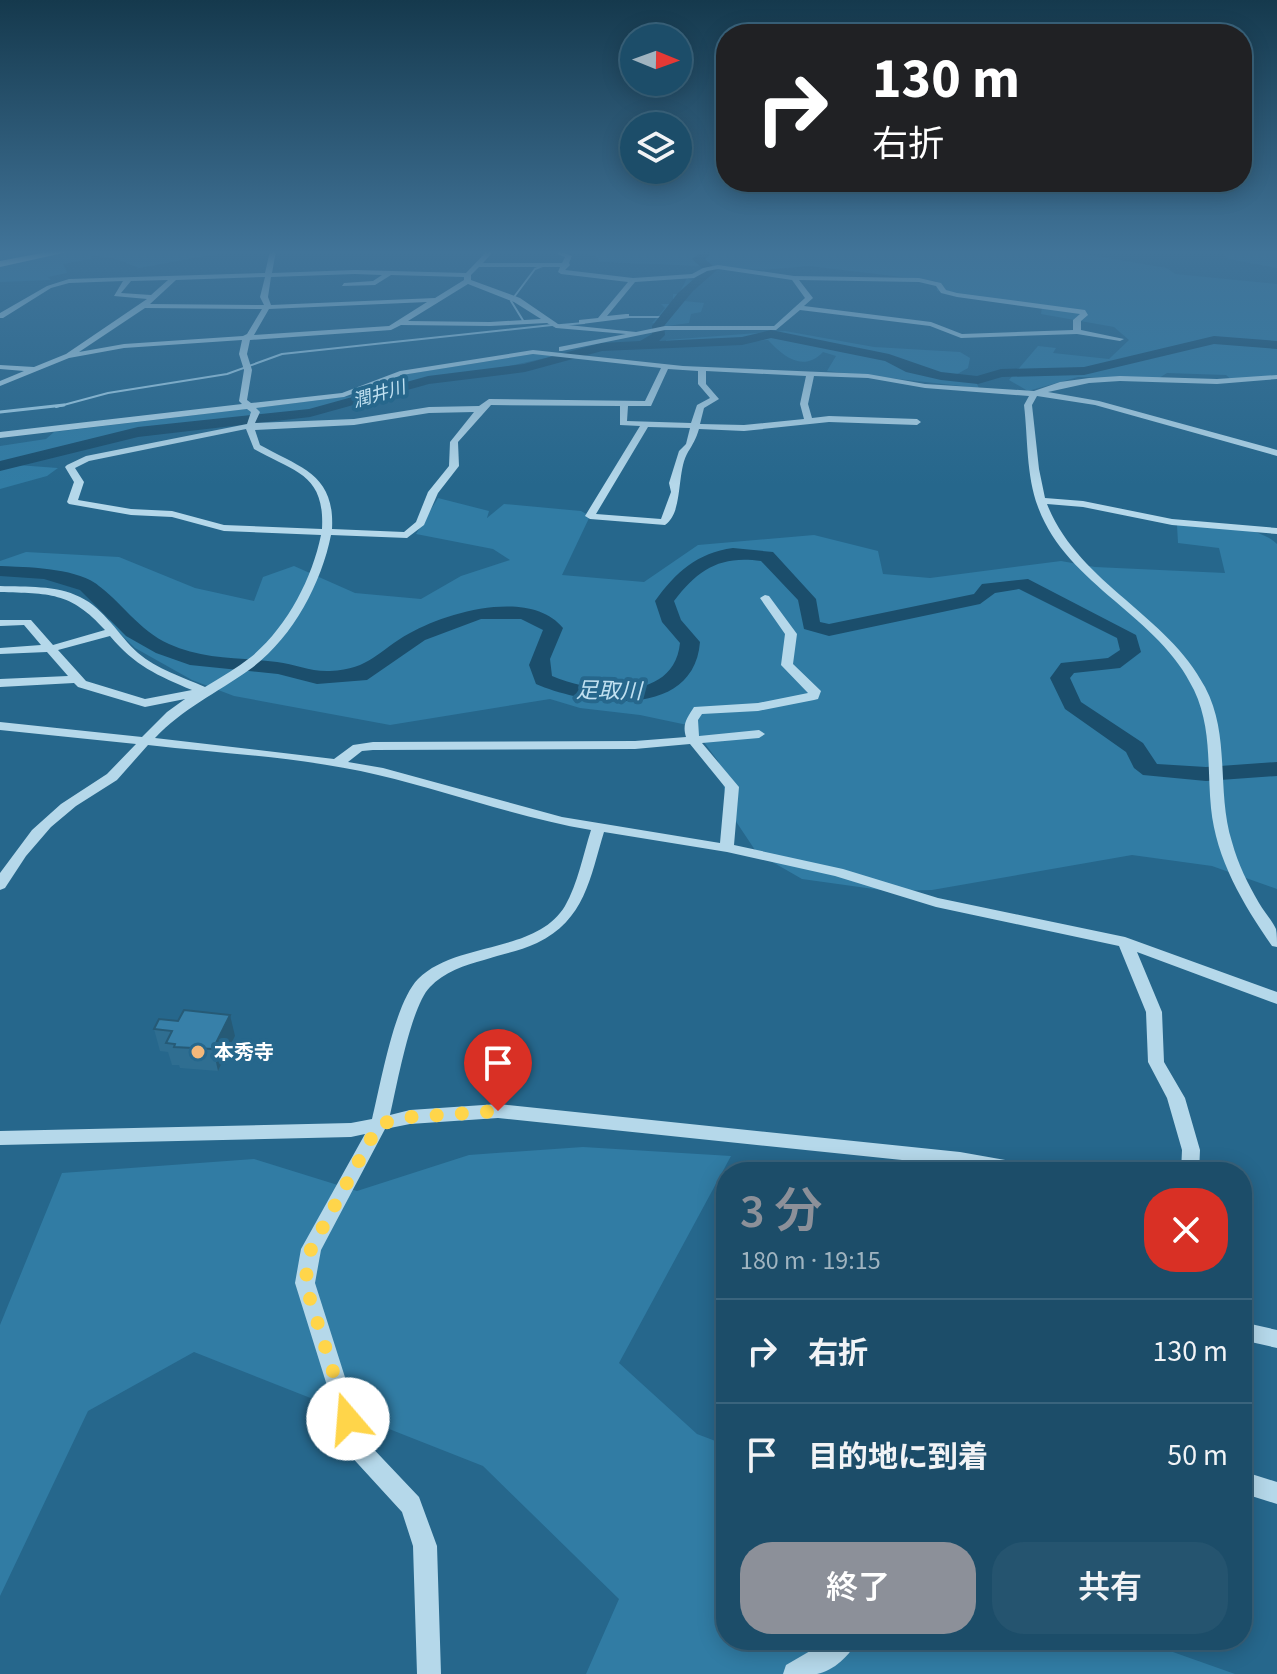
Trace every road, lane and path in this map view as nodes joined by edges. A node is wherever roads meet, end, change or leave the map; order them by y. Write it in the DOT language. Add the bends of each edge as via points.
graph roads {
  1 [pos="108,329"];
  2 [pos="252,329"];
  3 [pos="371,329"];
  4 [pos="558,329"];
  5 [pos="611,329"];
  6 [pos="659,329"];
  7 [pos="944,329"];
  8 [pos="644,332"];
  9 [pos="1077,332"];
  10 [pos="248,336"];
  11 [pos="1120,339"];
  12 [pos="558,352"];
  13 [pos="67,356"];
  14 [pos="0,367"];
  15 [pos="665,367"];
  16 [pos="37,369"];
  17 [pos="702,369"];
  18 [pos="811,373"];
  19 [pos="1277,380"];
  20 [pos="0,384"];
  21 [pos="1034,394"];
  22 [pos="624,404"];
  23 [pos="248,406"];
  24 [pos="481,409"];
  25 [pos="809,421"];
  26 [pos="917,422"];
  27 [pos="251,423"];
  28 [pos="646,423"];
  29 [pos="697,424"];
  30 [pos="0,435"];
  31 [pos="1277,442"];
  32 [pos="1262,449"];
  33 [pos="1277,453"];
  34 [pos="1042,501"];
  35 [pos="1277,531"];
  36 [pos="325,533"];
  37 [pos="0,589"];
  38 [pos="765,598"];
  39 [pos="0,623"];
  40 [pos="112,632"];
  41 [pos="54,648"];
  42 [pos="0,651"];
  43 [pos="76,679"];
  44 [pos="0,683"];
  45 [pos="204,691"];
  46 [pos="0,726"];
  47 [pos="759,734"];
  48 [pos="694,741"];
  49 [pos="143,742"];
  50 [pos="336,764"];
  51 [pos="599,827"];
  52 [pos="727,848"];
  53 [pos="0,885"];
  54 [pos="1125,942"];
  55 [pos="1277,942"];
  56 [pos="1277,998"];
  57 [pos="379,1124"];
  58 [pos="0,1138"];
  59 [pos="977,1162"];
  60 [pos="1190,1162"];
  61 [pos="1252,1333"];
  62 [pos="1277,1339"];
  63 [pos="1252,1485"];
  64 [pos="1277,1493"];
  65 [pos="836,1650"];
  66 [pos="429,1674"];
  67 [pos="795,1674"];
  1 -- 13 [label="street"];
  2 -- 10 [label="street"];
  3 -- 10 [label="street"];
  4 -- 12 [label="street"];
  5 -- 8 [label="street"];
  6 -- 8 [label="street"];
  7 -- 9 [label="street" via="961,336"];
  8 -- 12 [label="street"];
  9 -- 11 [label="street"];
  10 -- 13 [label="street"];
  10 -- 23 [label="street" via="243,354 248,370 243,401"];
  12 -- 15 [label="street"];
  12 -- 23 [label="street" via="424,368 344,395"];
  13 -- 16 [label="street"];
  14 -- 16 [label="street"];
  15 -- 17 [label="street"];
  15 -- 22 [label="street" via="648,404"];
  16 -- 20 [label="street"];
  17 -- 18 [label="street"];
  17 -- 29 [label="street" via="702,384 715,399 700,407"];
  18 -- 21 [label="street"];
  18 -- 25 [label="street" via="804,404"];
  19 -- 21 [label="street" via="1095,381"];
  21 -- 32 [label="street" via="1096,403"];
  21 -- 34 [label="street" via="1028,405"];
  22 -- 24 [label="street" via="489,402"];
  22 -- 28 [label="street" via="623,423"];
  23 -- 27 [label="street" via="256,412"];
  23 -- 30 [label="street"];
  24 -- 27 [label="street" via="429,410 358,422"];
  24 -- 36 [label="street" via="454,442 454,466 407,535"];
  25 -- 26 [label="street"];
  25 -- 29 [label="street" via="759,428"];
  27 -- 36 [label="street" via="257,447 319,485 325,499"];
  27 -- 36 [label="street" via="72,464 79,487 72,502 172,514 224,528"];
  28 -- 29 [label="street"];
  28 -- 29 [label="street" via="590,516 665,522"];
  31 -- 32 [label="street" via="1267,441"];
  32 -- 33 [label="street"];
  34 -- 35 [label="street" via="1172,522"];
  34 -- 55 [label="street" via="1054,529 1078,561 1153,626 1199,686 1218,753 1221,826 1233,865"];
  36 -- 45 [label="street" via="299,608 255,660"];
  37 -- 40 [label="street" via="74,598"];
  38 -- 48 [label="street" via="791,634 787,665 815,691 814,696 758,707 698,710 690,731"];
  39 -- 41 [label="street" via="27,622"];
  40 -- 41 [label="street"];
  40 -- 45 [label="street" via="158,672"];
  41 -- 42 [label="street"];
  41 -- 43 [label="street"];
  43 -- 44 [label="street"];
  43 -- 45 [label="street" via="145,703"];
  45 -- 49 [label="street"];
  46 -- 49 [label="street"];
  47 -- 48 [label="street"];
  48 -- 50 [label="street" via="373,746 358,748"];
  48 -- 52 [label="street" via="732,787"];
  49 -- 50 [label="street"];
  49 -- 53 [label="street" via="111,777 44,825"];
  50 -- 51 [label="street"];
  51 -- 52 [label="street"];
  51 -- 57 [label="street" via="569,912 549,932 446,966 419,984"];
  52 -- 54 [label="street" via="838,872 936,902"];
  54 -- 56 [label="street"];
  54 -- 60 [label="street" via="1154,1012 1156,1062 1176,1098"];
  57 -- 58 [label="street" via="351,1130"];
  57 -- 59 [label="street" via="498,1111"];
  57 -- 66 [label="street" via="311,1249 305,1283 356,1446 411,1505 425,1546"];
  61 -- 62 [label="street"];
  63 -- 64 [label="street"];
  65 -- 67 [label="street"];
}
